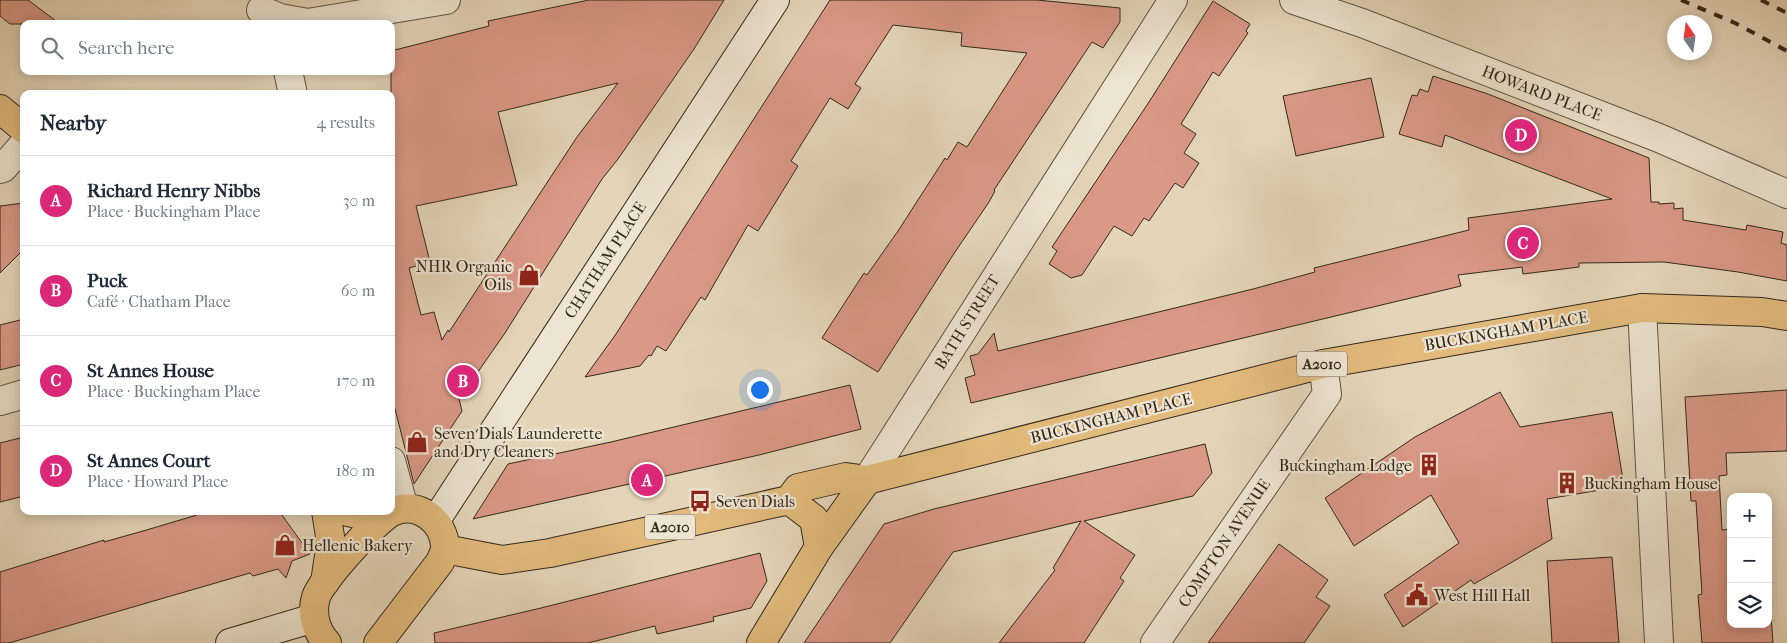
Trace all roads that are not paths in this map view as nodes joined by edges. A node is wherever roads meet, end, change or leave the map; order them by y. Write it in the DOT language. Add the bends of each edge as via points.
graph roads {
  1 [pos="446,0"];
  2 [pos="775,0"];
  3 [pos="1173,0"];
  4 [pos="1294,0"];
  5 [pos="263,11"];
  6 [pos="289,20"];
  7 [pos="331,20"];
  8 [pos="289,75"];
  9 [pos="292,90"];
  10 [pos="0,109"];
  11 [pos="20,126"];
  12 [pos="20,149"];
  13 [pos="0,169"];
  14 [pos="1787,194"];
  15 [pos="1642,308"];
  16 [pos="1787,316"];
  17 [pos="1323,364"];
  18 [pos="20,395"];
  19 [pos="0,401"];
  20 [pos="395,475"];
  21 [pos="867,480"];
  22 [pos="789,500"];
  23 [pos="404,508"];
  24 [pos="395,511"];
  25 [pos="327,515"];
  26 [pos="360,515"];
  27 [pos="388,515"];
  28 [pos="380,520"];
  29 [pos="436,520"];
  30 [pos="819,547"];
  31 [pos="445,550"];
  32 [pos="325,582"];
  33 [pos="314,618"];
  34 [pos="384,641"];
  35 [pos="230,643"];
  36 [pos="328,643"];
  37 [pos="761,643"];
  38 [pos="1155,643"];
  39 [pos="1659,643"];
  1 -- 7 [label="street"];
  2 -- 29 [label="street, CHATHAM PLACE"];
  3 -- 21 [label="street, BATH STREET"];
  4 -- 14 [label="street, HOWARD PLACE" via="1362,23 1659,138"];
  5 -- 6 [label="street"];
  8 -- 9 [label="street"];
  10 -- 11 [label="main road"];
  12 -- 13 [label="street"];
  15 -- 16 [label="main road, BUCKINGHAM PLACE / A2010" via="1762,312"];
  15 -- 17 [label="main road, BUCKINGHAM PLACE / A2010"];
  15 -- 39 [label="street"];
  17 -- 21 [label="main road, BUCKINGHAM PLACE / A2010"];
  17 -- 38 [label="street, COMPTON AVENUE" via="1327,394"];
  18 -- 19 [label="street"];
  20 -- 23 [label="street"];
  21 -- 22 [label="main road, BUCKINGHAM PLACE / A2010" via="846,477 798,488"];
  21 -- 30 [label="main road, BATH STREET"];
  22 -- 30 [label="main road" via="814,519"];
  22 -- 31 [label="main road, BUCKINGHAM PLACE / A2010" via="512,559"];
  23 -- 24 [label="main road"];
  23 -- 29 [label="main road"];
  25 -- 32 [label="main road" via="331,543"];
  26 -- 28 [label="main road"];
  27 -- 28 [label="main road"];
  28 -- 32 [label="main road"];
  29 -- 31 [label="main road"];
  30 -- 37 [label="main road, BATH STREET"];
  31 -- 34 [label="main road" via="440,562"];
  32 -- 33 [label="main road" via="316,597"];
  33 -- 35 [label="street"];
  33 -- 36 [label="main road" via="320,635"];
}
